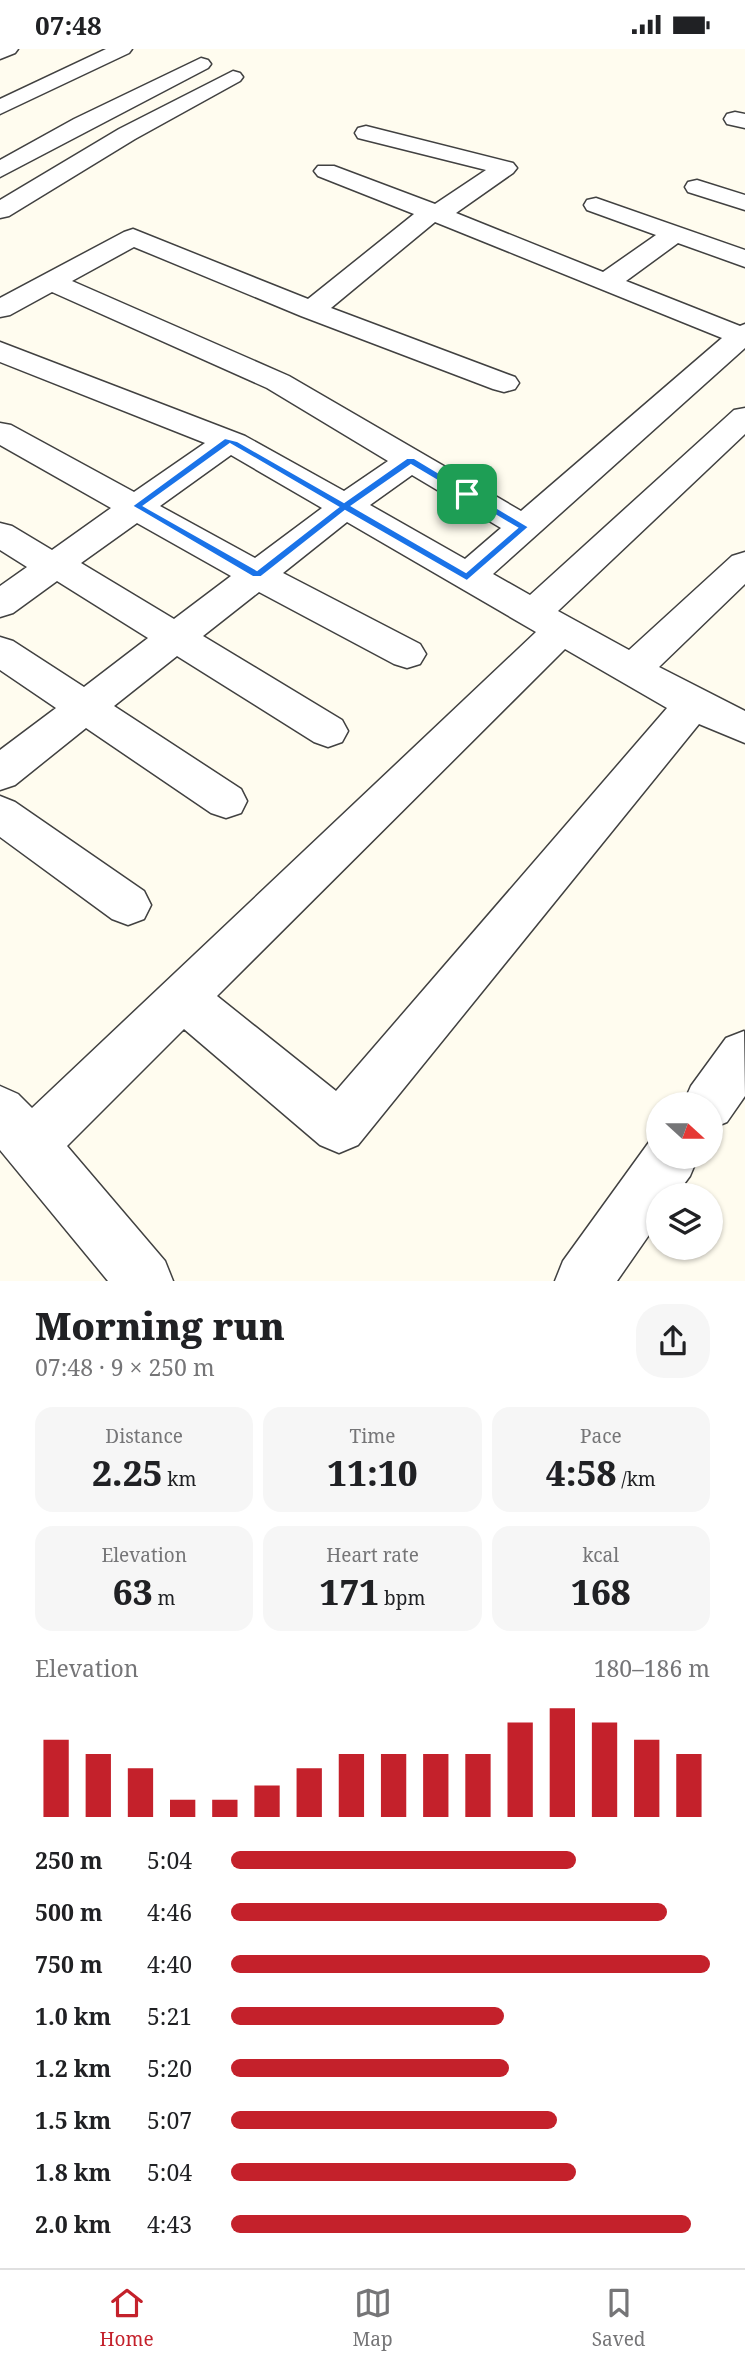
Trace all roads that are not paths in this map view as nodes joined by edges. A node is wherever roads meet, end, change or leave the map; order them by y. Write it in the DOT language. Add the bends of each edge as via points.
graph roads {
  1 [pos="8,49"];
  2 [pos="122,49"];
  3 [pos="0,53"];
  4 [pos="201,64"];
  5 [pos="233,77"];
  6 [pos="0,107"];
  7 [pos="366,133"];
  8 [pos="0,170"];
  9 [pos="326,171"];
  10 [pos="697,187"];
  11 [pos="745,203"];
  12 [pos="596,205"];
  13 [pos="0,211"];
  14 [pos="434,213"];
  15 [pos="676,233"];
  16 [pos="745,258"];
  17 [pos="50,281"];
  18 [pos="606,283"];
  19 [pos="0,309"];
  20 [pos="311,310"];
  21 [pos="743,335"];
  22 [pos="0,351"];
  23 [pos="504,383"];
  24 [pos="745,418"];
  25 [pos="0,432"];
  26 [pos="229,440"];
  27 [pos="411,460"];
  28 [pos="137,506"];
  29 [pos="345,507"];
  30 [pos="524,527"];
  31 [pos="0,534"];
  32 [pos="745,564"];
  33 [pos="54,565"];
  34 [pos="257,575"];
  35 [pos="467,577"];
  36 [pos="0,604"];
  37 [pos="546,622"];
  38 [pos="177,637"];
  39 [pos="0,651"];
  40 [pos="407,654"];
  41 [pos="631,670"];
  42 [pos="693,704"];
  43 [pos="86,707"];
  44 [pos="745,728"];
  45 [pos="328,731"];
  46 [pos="0,773"];
  47 [pos="226,801"];
  48 [pos="0,814"];
  49 [pos="128,905"];
  50 [pos="183,998"];
  51 [pos="744,1055"];
  52 [pos="718,1092"];
  53 [pos="16,1128"];
  54 [pos="662,1169"];
  55 [pos="145,1281"];
  56 [pos="583,1281"];
  1 -- 3 [label="street"];
  2 -- 6 [label="street"];
  4 -- 8 [label="street"];
  5 -- 13 [label="street"];
  7 -- 14 [label="street" via="505,168"];
  9 -- 14 [label="street"];
  10 -- 11 [label="street"];
  12 -- 15 [label="street"];
  14 -- 18 [label="street"];
  14 -- 20 [label="street"];
  15 -- 16 [label="street"];
  15 -- 18 [label="street"];
  17 -- 19 [label="street"];
  17 -- 20 [label="street" via="133,237"];
  17 -- 27 [label="street" via="278,382"];
  18 -- 21 [label="street"];
  20 -- 23 [label="street"];
  21 -- 30 [label="street"];
  22 -- 26 [label="street"];
  24 -- 37 [label="street"];
  25 -- 28 [label="street"];
  26 -- 28 [label="street"];
  26 -- 29 [label="street"];
  27 -- 29 [label="street"];
  27 -- 30 [label="street"];
  28 -- 33 [label="street"];
  28 -- 34 [label="street"];
  29 -- 34 [label="street"];
  29 -- 35 [label="street"];
  30 -- 35 [label="street"];
  31 -- 33 [label="street"];
  32 -- 41 [label="street"];
  33 -- 36 [label="street"];
  33 -- 38 [label="street"];
  34 -- 38 [label="street"];
  34 -- 40 [label="street"];
  35 -- 37 [label="street"];
  37 -- 41 [label="street"];
  37 -- 50 [label="street"];
  38 -- 43 [label="street"];
  38 -- 45 [label="street"];
  39 -- 43 [label="street"];
  41 -- 42 [label="street"];
  42 -- 44 [label="street"];
  42 -- 50 [label="street" via="339,1127"];
  43 -- 46 [label="street"];
  43 -- 47 [label="street"];
  48 -- 49 [label="street"];
  50 -- 53 [label="street"];
  51 -- 52 [label="street"];
  53 -- 55 [label="street"];
  54 -- 56 [label="street"];
}
